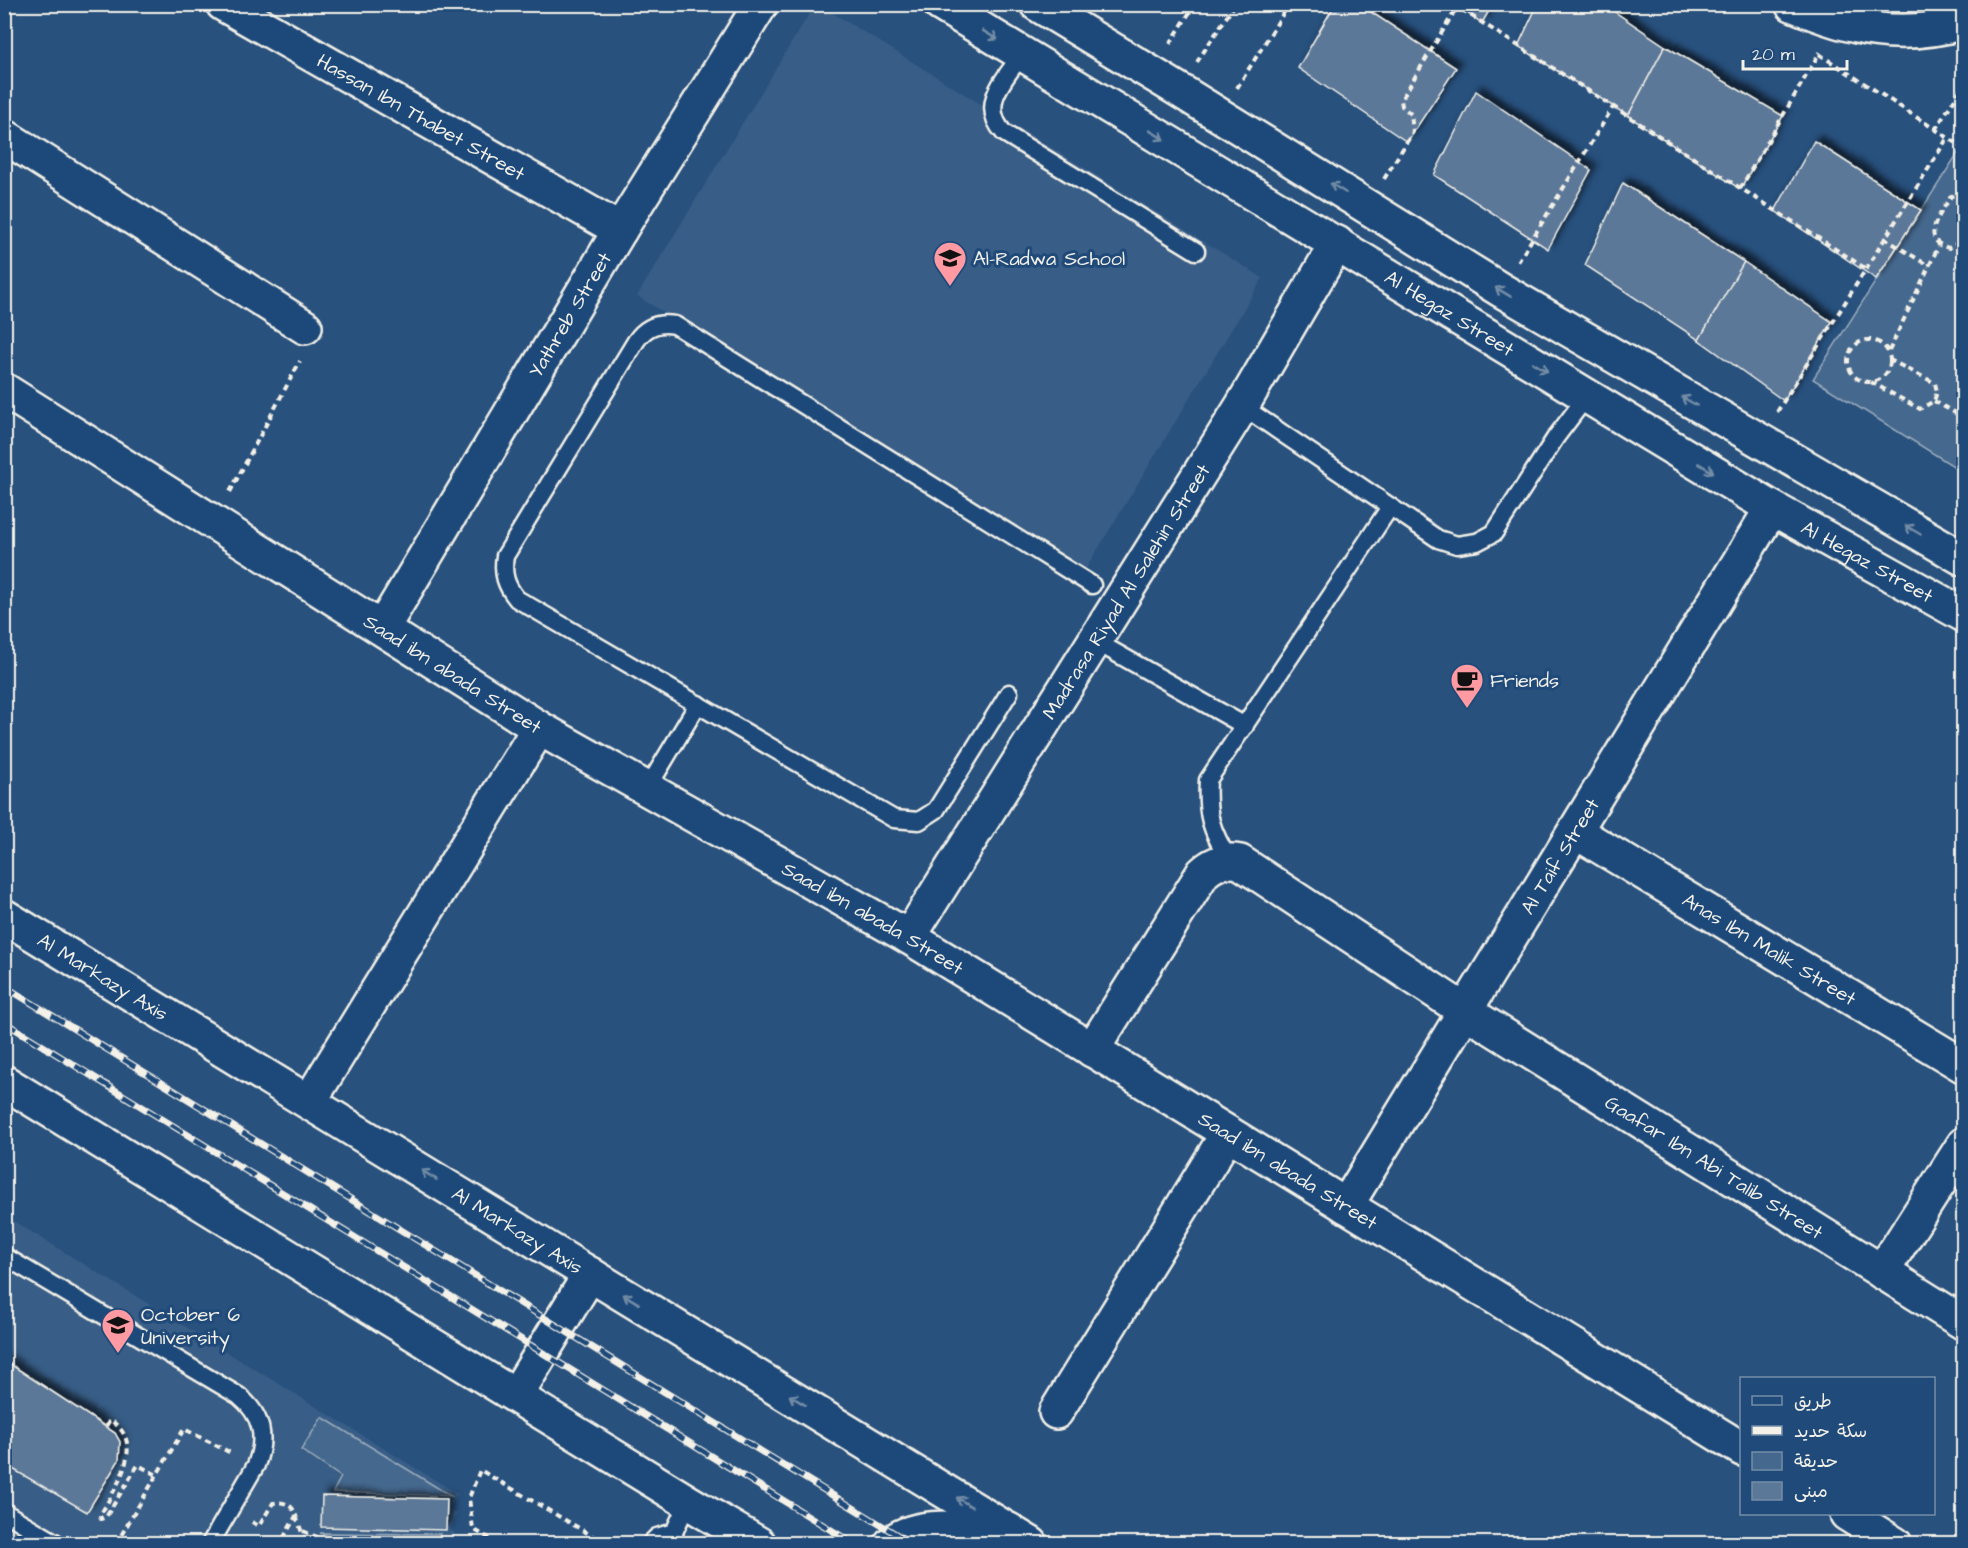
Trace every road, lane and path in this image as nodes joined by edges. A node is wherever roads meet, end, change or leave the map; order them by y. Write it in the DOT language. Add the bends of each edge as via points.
graph roads {
  1 [pos="223,4"];
  2 [pos="761,4"];
  3 [pos="940,4"];
  4 [pos="1037,4"];
  5 [pos="1195,4"];
  6 [pos="1235,4"];
  7 [pos="1289,4"];
  8 [pos="1792,4"];
  9 [pos="1456,5"];
  10 [pos="1964,22"];
  11 [pos="1837,23"];
  12 [pos="1022,54"];
  13 [pos="1819,54"];
  14 [pos="1152,73"];
  15 [pos="1964,84"];
  16 [pos="1179,90"];
  17 [pos="1962,91"];
  18 [pos="1613,107"];
  19 [pos="1220,115"];
  20 [pos="1935,130"];
  21 [pos="4,135"];
  22 [pos="1947,137"];
  23 [pos="1964,148"];
  24 [pos="1740,189"];
  25 [pos="1964,195"];
  26 [pos="1368,206"];
  27 [pos="620,231"];
  28 [pos="1964,234"];
  29 [pos="1884,238"];
  30 [pos="1337,243"];
  31 [pos="1940,245"];
  32 [pos="1196,251"];
  33 [pos="1929,266"];
  34 [pos="1865,268"];
  35 [pos="1501,290"];
  36 [pos="305,327"];
  37 [pos="1889,351"];
  38 [pos="1890,360"];
  39 [pos="1872,382"];
  40 [pos="4,390"];
  41 [pos="1587,396"];
  42 [pos="1934,401"];
  43 [pos="1242,406"];
  44 [pos="1964,418"];
  45 [pos="1759,442"];
  46 [pos="1390,507"];
  47 [pos="1772,508"];
  48 [pos="214,522"];
  49 [pos="1964,559"];
  50 [pos="1092,585"];
  51 [pos="1964,615"];
  52 [pos="383,627"];
  53 [pos="1095,641"];
  54 [pos="1009,693"];
  55 [pos="698,704"];
  56 [pos="1245,726"];
  57 [pos="539,728"];
  58 [pos="647,789"];
  59 [pos="1576,832"];
  60 [pos="1229,860"];
  61 [pos="4,916"];
  62 [pos="909,937"];
  63 [pos="1466,1011"];
  64 [pos="1092,1050"];
  65 [pos="1964,1066"];
  66 [pos="4,1082"];
  67 [pos="309,1102"];
  68 [pos="1228,1133"];
  69 [pos="1964,1144"];
  70 [pos="1346,1206"];
  71 [pos="4,1256"];
  72 [pos="1882,1272"];
  73 [pos="590,1274"];
  74 [pos="1964,1323"];
  75 [pos="516,1395"];
  76 [pos="1056,1412"];
  77 [pos="106,1426"];
  78 [pos="1740,1448"];
  79 [pos="256,1465"];
  80 [pos="157,1475"];
  81 [pos="688,1502"];
  82 [pos="230,1509"];
  83 [pos="4,1512"];
  84 [pos="1848,1515"];
  85 [pos="296,1516"];
  86 [pos="303,1531"];
  87 [pos="1020,1537"];
  88 [pos="675,1538"];
  89 [pos="58,1544"];
  90 [pos="116,1544"];
  91 [pos="210,1544"];
  92 [pos="280,1544"];
  93 [pos="306,1544"];
  94 [pos="333,1544"];
  95 [pos="499,1544"];
  96 [pos="606,1544"];
  97 [pos="651,1544"];
  98 [pos="759,1544"];
  99 [pos="891,1544"];
  100 [pos="1895,1544"];
  1 -- 27 [label="street, Hassan Ibn Thabet Street"];
  2 -- 27 [label="street, Yathreb Street"];
  3 -- 12 [label="street, Al Hegaz Street, one-way"];
  4 -- 14 [label="street"];
  5 -- 14 [label="path"];
  6 -- 16 [label="path"];
  7 -- 19 [label="path"];
  8 -- 11 [label="street"];
  9 -- 18 [label="path"];
  9 -- 26 [label="path" via="1401,100 1411,114 1413,132"];
  10 -- 11 [label="street" via="1911,31"];
  11 -- 13 [label="path"];
  12 -- 30 [label="street, Al Hegaz Street, one-way"];
  12 -- 32 [label="lane" via="993,97 992,107 1004,133"];
  13 -- 20 [label="path"];
  13 -- 24 [label="path"];
  14 -- 16 [label="street"];
  15 -- 17 [label="path"];
  16 -- 19 [label="street"];
  17 -- 20 [label="path"];
  18 -- 24 [label="path"];
  18 -- 35 [label="path"];
  26 -- 19 [label="street, one-way"];
  20 -- 22 [label="path"];
  21 -- 36 [label="street"];
  22 -- 23 [label="path"];
  22 -- 29 [label="path"];
  24 -- 34 [label="path"];
  25 -- 31 [label="path" via="1951,196 1933,229"];
  26 -- 35 [label="street"];
  27 -- 52 [label="street, Yathreb Street"];
  28 -- 31 [label="path" via="1949,248"];
  29 -- 33 [label="path"];
  29 -- 34 [label="path"];
  30 -- 41 [label="street, Al Hegaz Street, one-way"];
  30 -- 43 [label="street, Madrasa Riyad Al Salehin Street"];
  31 -- 33 [label="path"];
  33 -- 37 [label="path"];
  34 -- 45 [label="path"];
  45 -- 35 [label="street, one-way"];
  36 -- 48 [label="path" via="299,364"];
  37 -- 38 [label="path"];
  37 -- 39 [label="path" via="1884,344 1868,339 1853,346 1850,371 1863,381"];
  38 -- 39 [label="path" via="1886,374"];
  38 -- 42 [label="path" via="1935,382"];
  39 -- 42 [label="path" via="1920,409"];
  40 -- 48 [label="street, Saad ibn abada Street"];
  41 -- 46 [label="lane" via="1556,436 1494,533 1477,542 1457,545 1438,539"];
  41 -- 47 [label="street, Al Hegaz Street, one-way"];
  42 -- 44 [label="path"];
  43 -- 46 [label="lane"];
  43 -- 53 [label="street, Madrasa Riyad Al Salehin Street"];
  49 -- 45 [label="street, one-way"];
  46 -- 56 [label="lane"];
  47 -- 51 [label="street, Al Hegaz Street"];
  47 -- 59 [label="street, Al Taif Street"];
  48 -- 52 [label="street, Saad ibn abada Street"];
  50 -- 55 [label="lane" via="675,325 652,326 642,331 505,556 504,574 518,599"];
  52 -- 57 [label="street, Saad ibn abada Street"];
  53 -- 56 [label="lane"];
  53 -- 62 [label="street, Madrasa Riyad Al Salehin Street"];
  54 -- 55 [label="lane" via="936,810 919,821 907,822 894,819"];
  55 -- 58 [label="lane"];
  56 -- 60 [label="lane" via="1209,780 1207,808 1214,836"];
  57 -- 58 [label="street, Saad ibn abada Street"];
  57 -- 67 [label="street"];
  58 -- 62 [label="street, Saad ibn abada Street"];
  59 -- 63 [label="street, Al Taif Street"];
  59 -- 65 [label="street, Anas Ibn Malik Street"];
  60 -- 63 [label="street, Gaafar Ibn Abi Talib Street" via="1251,868"];
  60 -- 64 [label="street" via="1203,873"];
  61 -- 67 [label="street, Al Markazy Axis"];
  62 -- 64 [label="street, Saad ibn abada Street"];
  63 -- 70 [label="street, Al Taif Street"];
  63 -- 72 [label="street, Gaafar Ibn Abi Talib Street"];
  64 -- 68 [label="street, Saad ibn abada Street"];
  66 -- 75 [label="street"];
  73 -- 67 [label="street, Al Markazy Axis, one-way"];
  68 -- 70 [label="street, Saad ibn abada Street"];
  68 -- 76 [label="street"];
  69 -- 72 [label="street"];
  70 -- 78 [label="street, Saad ibn abada Street"];
  71 -- 79 [label="lane" via="239,1396 256,1414 261,1426 261,1452"];
  72 -- 74 [label="street, Gaafar Ibn Abi Talib Street"];
  73 -- 75 [label="street"];
  87 -- 73 [label="street, Al Markazy Axis, one-way"];
  75 -- 81 [label="street"];
  77 -- 80 [label="path" via="110,1420 121,1428 128,1440 129,1453 101,1519 138,1465"];
  79 -- 80 [label="path" via="184,1429"];
  79 -- 82 [label="lane"];
  80 -- 90 [label="path"];
  81 -- 88 [label="lane"];
  81 -- 98 [label="street"];
  82 -- 85 [label="path" via="259,1526 273,1503 286,1503"];
  82 -- 91 [label="lane"];
  83 -- 89 [label="lane"];
  84 -- 100 [label="street"];
  85 -- 86 [label="path"];
  85 -- 92 [label="path"];
  86 -- 93 [label="path"];
  86 -- 94 [label="path"];
  87 -- 99 [label="street" via="918,1529 898,1536"];
  88 -- 97 [label="lane" via="657,1537"];
  95 -- 96 [label="path" via="473,1529 469,1498 480,1470"];
}
